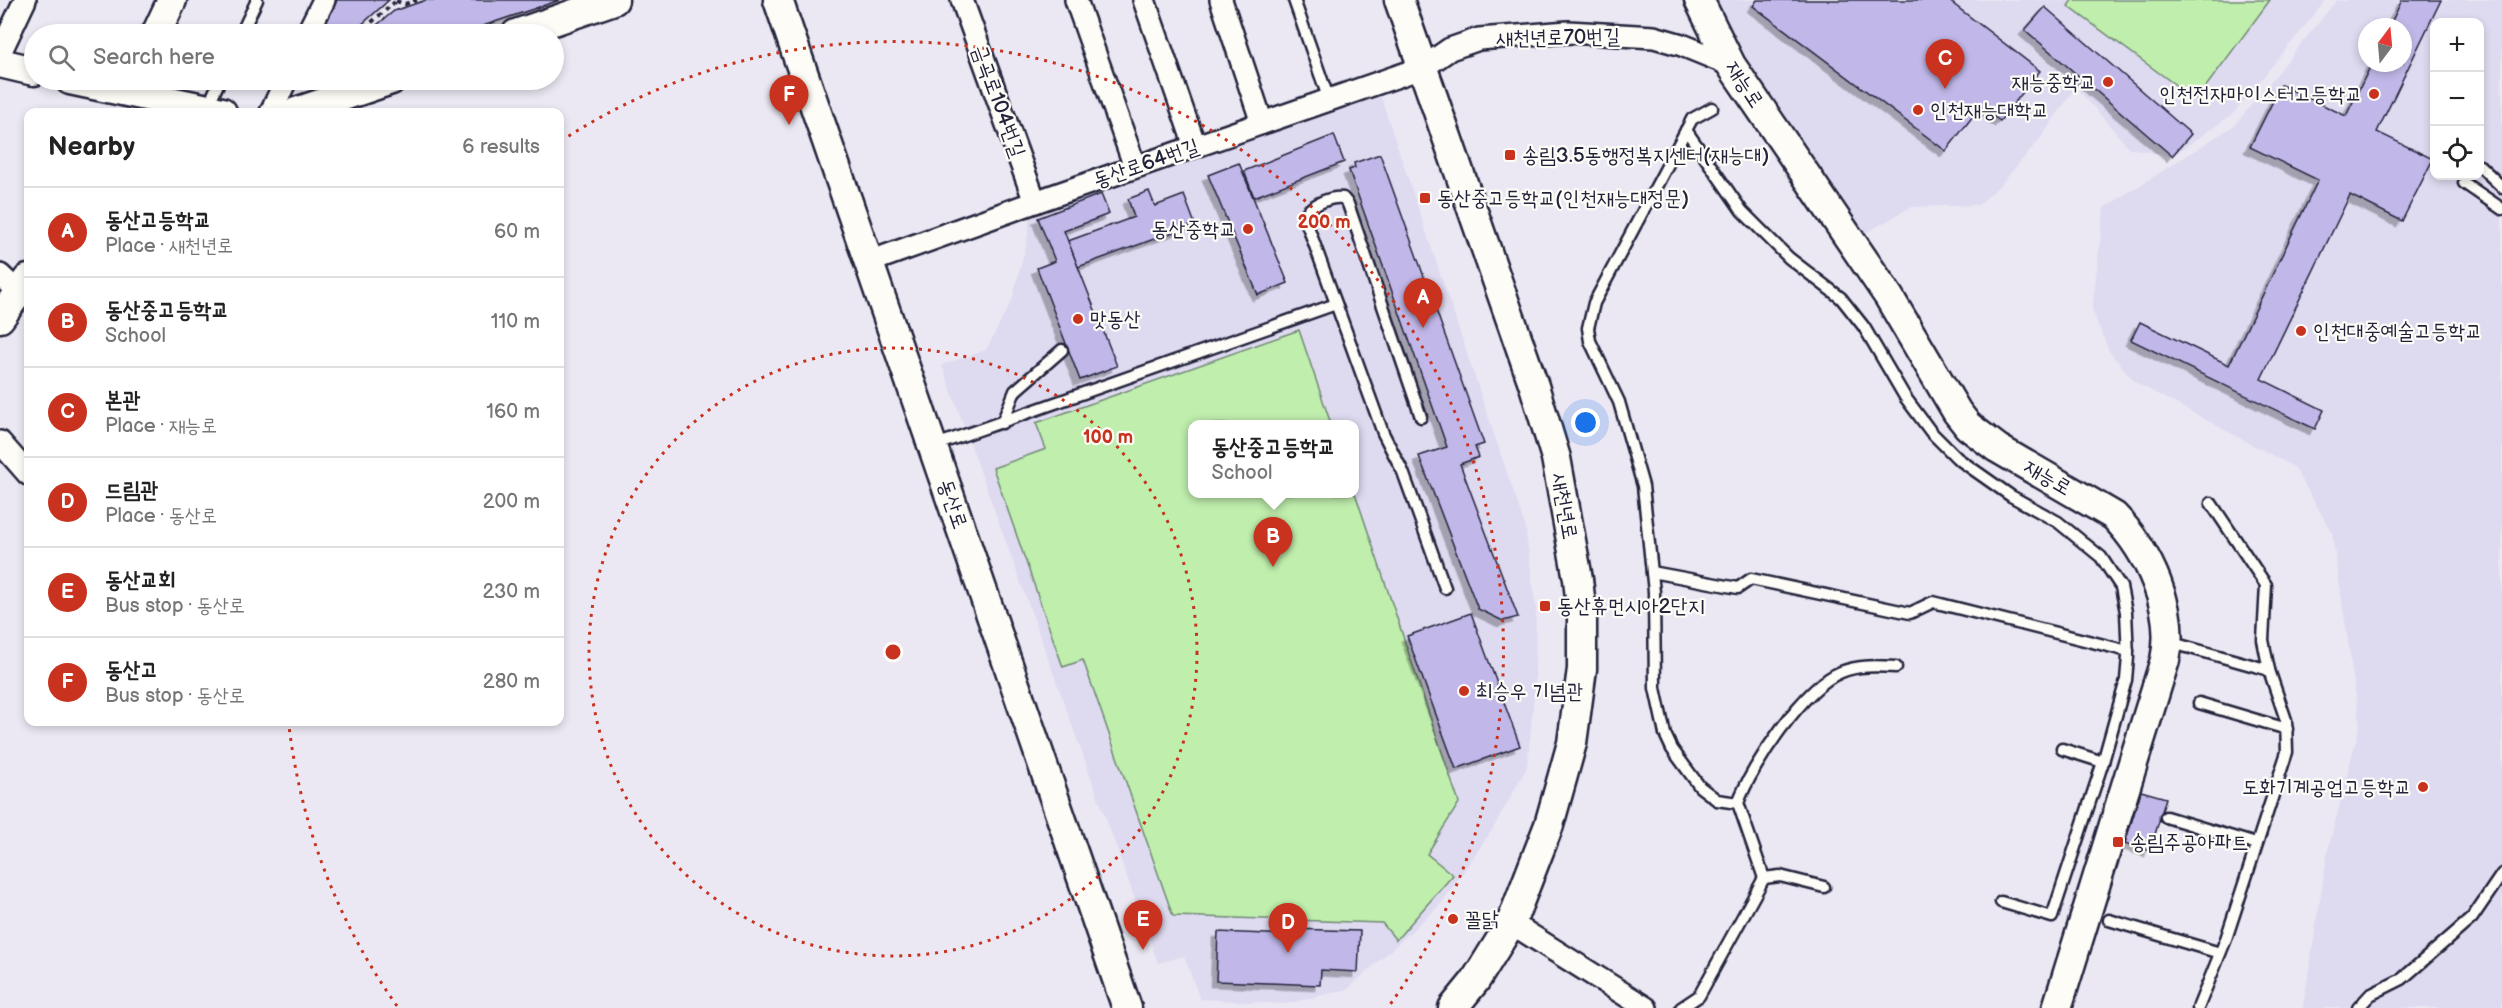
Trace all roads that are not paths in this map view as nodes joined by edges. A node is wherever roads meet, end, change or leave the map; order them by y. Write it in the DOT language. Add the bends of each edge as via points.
graph roads {
  1 [pos="24,0"];
  2 [pos="172,0"];
  3 [pos="257,0"];
  4 [pos="324,0"];
  5 [pos="614,0"];
  6 [pos="778,0"];
  7 [pos="962,0"];
  8 [pos="1076,0"];
  9 [pos="1144,0"];
  10 [pos="1221,0"];
  11 [pos="1294,0"];
  12 [pos="1399,0"];
  13 [pos="1699,0"];
  14 [pos="580,5"];
  15 [pos="161,24"];
  16 [pos="246,24"];
  17 [pos="312,24"];
  18 [pos="538,24"];
  19 [pos="0,53"];
  20 [pos="0,63"];
  21 [pos="1731,65"];
  22 [pos="1424,67"];
  23 [pos="24,69"];
  24 [pos="109,90"];
  25 [pos="281,90"];
  26 [pos="361,90"];
  27 [pos="128,95"];
  28 [pos="1329,100"];
  29 [pos="217,104"];
  30 [pos="273,108"];
  31 [pos="308,108"];
  32 [pos="1712,108"];
  33 [pos="1262,123"];
  34 [pos="1686,130"];
  35 [pos="1195,146"];
  36 [pos="1135,167"];
  37 [pos="2484,170"];
  38 [pos="2464,183"];
  39 [pos="2502,187"];
  40 [pos="1035,202"];
  41 [pos="2502,209"];
  42 [pos="869,262"];
  43 [pos="21,282"];
  44 [pos="1336,304"];
  45 [pos="0,318"];
  46 [pos="1062,350"];
  47 [pos="1421,417"];
  48 [pos="1002,423"];
  49 [pos="0,442"];
  50 [pos="933,446"];
  51 [pos="24,469"];
  52 [pos="2211,503"];
  53 [pos="1652,572"];
  54 [pos="1445,588"];
  55 [pos="2169,642"];
  56 [pos="2128,651"];
  57 [pos="1896,667"];
  58 [pos="2269,670"];
  59 [pos="2199,704"];
  60 [pos="2288,729"];
  61 [pos="2062,748"];
  62 [pos="2103,762"];
  63 [pos="1738,803"];
  64 [pos="2166,817"];
  65 [pos="2256,844"];
  66 [pos="2502,874"];
  67 [pos="1764,878"];
  68 [pos="1824,887"];
  69 [pos="2001,902"];
  70 [pos="2109,920"];
  71 [pos="1511,923"];
  72 [pos="2220,953"];
  73 [pos="1127,1008"];
  74 [pos="1453,1008"];
  75 [pos="1646,1008"];
  76 [pos="1681,1008"];
  77 [pos="2057,1008"];
  78 [pos="2198,1008"];
  79 [pos="2358,1008"];
  1 -- 19 [label="street"];
  2 -- 15 [label="street"];
  3 -- 16 [label="lane"];
  4 -- 17 [label="street"];
  5 -- 14 [label="street"];
  6 -- 42 [label="street, 동산로"];
  7 -- 40 [label="street, 금곡로104번길"];
  8 -- 36 [label="street"];
  9 -- 35 [label="street"];
  10 -- 33 [label="street"];
  11 -- 28 [label="lane"];
  12 -- 22 [label="street, 새천년로"];
  13 -- 21 [label="street, 재능로"];
  14 -- 18 [label="street"];
  20 -- 23 [label="street"];
  21 -- 22 [label="street, 새천년로70번길" via="1654,37 1569,32 1479,39 1450,49"];
  21 -- 55 [label="street, 재능로" via="1889,297 1947,398 1968,426 1997,448 2114,516 2128,531 2156,582"];
  22 -- 28 [label="street, 동산로64번길"];
  22 -- 71 [label="street, 새천년로" via="1557,458 1582,617 1582,669 1572,743 1550,825"];
  24 -- 27 [label="street"];
  25 -- 30 [label="street"];
  26 -- 31 [label="street"];
  27 -- 29 [label="street"];
  28 -- 33 [label="street, 동산로64번길"];
  32 -- 34 [label="lane" via="1692,119"];
  33 -- 35 [label="street, 동산로64번길"];
  34 -- 53 [label="lane" via="1594,303 1588,328 1595,355 1619,402 1636,456"];
  34 -- 56 [label="lane" via="1742,211 1789,258 1841,298 1931,432 1957,458 2011,496 2058,522 2101,557 2121,587"];
  35 -- 36 [label="street, 동산로64번길"];
  36 -- 40 [label="street, 동산로64번길"];
  37 -- 39 [label="lane"];
  38 -- 41 [label="lane"];
  40 -- 42 [label="street, 동산로64번길"];
  42 -- 50 [label="street, 동산로"];
  43 -- 45 [label="street"];
  44 -- 47 [label="lane" via="1306,221 1311,207 1336,197 1348,204"];
  44 -- 48 [label="lane"];
  44 -- 54 [label="lane"];
  46 -- 48 [label="lane" via="1015,391"];
  48 -- 50 [label="lane"];
  49 -- 51 [label="street"];
  50 -- 73 [label="street, 동산로"];
  52 -- 58 [label="lane" via="2266,585 2262,630"];
  53 -- 56 [label="lane" via="1738,588 1751,579 1910,613 1933,602"];
  53 -- 63 [label="lane" via="1655,688 1665,734 1700,787 1716,800"];
  55 -- 58 [label="lane"];
  55 -- 77 [label="street, 재능로"];
  56 -- 62 [label="lane" via="2126,680"];
  57 -- 63 [label="lane" via="1869,665 1842,671 1820,684 1754,767"];
  58 -- 60 [label="lane"];
  59 -- 60 [label="lane"];
  60 -- 65 [label="lane" via="2287,752"];
  61 -- 62 [label="lane"];
  62 -- 69 [label="lane" via="2052,916"];
  63 -- 67 [label="lane"];
  64 -- 65 [label="lane"];
  65 -- 72 [label="lane"];
  66 -- 79 [label="lane" via="2472,918 2402,979 2370,995"];
  67 -- 68 [label="lane" via="1780,876"];
  67 -- 76 [label="lane" via="1698,996"];
  70 -- 72 [label="lane"];
  71 -- 74 [label="street, 새천년로"];
  71 -- 75 [label="street"];
  72 -- 78 [label="lane"];
}
